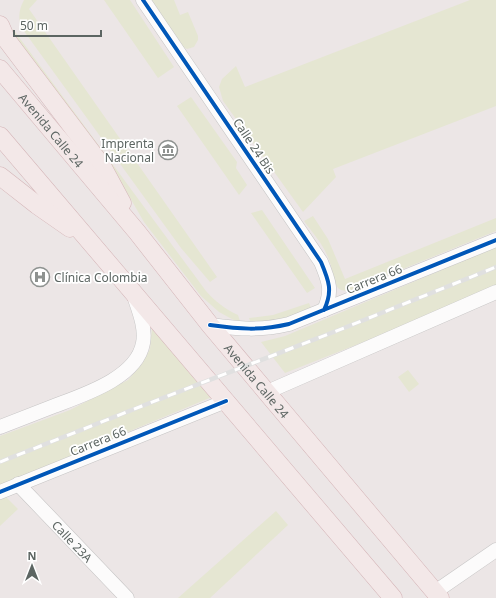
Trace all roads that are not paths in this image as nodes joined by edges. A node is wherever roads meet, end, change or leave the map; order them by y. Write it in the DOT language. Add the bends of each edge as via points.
graph roads {
  1 [pos="143,0"];
  2 [pos="0,25"];
  3 [pos="0,69"];
  4 [pos="5,142"];
  5 [pos="0,176"];
  6 [pos="137,232"];
  7 [pos="496,240"];
  8 [pos="94,246"];
  9 [pos="133,292"];
  10 [pos="496,292"];
  11 [pos="324,310"];
  12 [pos="210,325"];
  13 [pos="267,392"];
  14 [pos="226,401"];
  15 [pos="0,427"];
  16 [pos="18,484"];
  17 [pos="0,492"];
  18 [pos="496,550"];
  19 [pos="438,595"];
  20 [pos="127,598"];
  21 [pos="394,598"];
  1 -- 11 [label="street, Calle 24 Bis" via="321,262 328,278 330,294"];
  2 -- 6 [label="main road" via="6,39 102,166"];
  3 -- 6 [label="main road, Avenida Calle 24"];
  4 -- 8 [label="main road"];
  5 -- 8 [label="main road"];
  6 -- 12 [label="main road, Avenida Calle 24"];
  7 -- 11 [label="street, Carrera 66"];
  8 -- 9 [label="main road"];
  9 -- 14 [label="main road"];
  9 -- 15 [label="street" via="144,336 143,345 132,364 105,385"];
  10 -- 13 [label="street"];
  11 -- 12 [label="street, Carrera 66" via="272,328 256,330"];
  12 -- 13 [label="main road, Avenida Calle 24"];
  13 -- 19 [label="main road, Avenida Calle 24"];
  14 -- 16 [label="street, Carrera 66"];
  14 -- 21 [label="main road"];
  16 -- 17 [label="street, Carrera 66"];
  16 -- 20 [label="street, Calle 23A"];
  18 -- 19 [label="street"];
}
